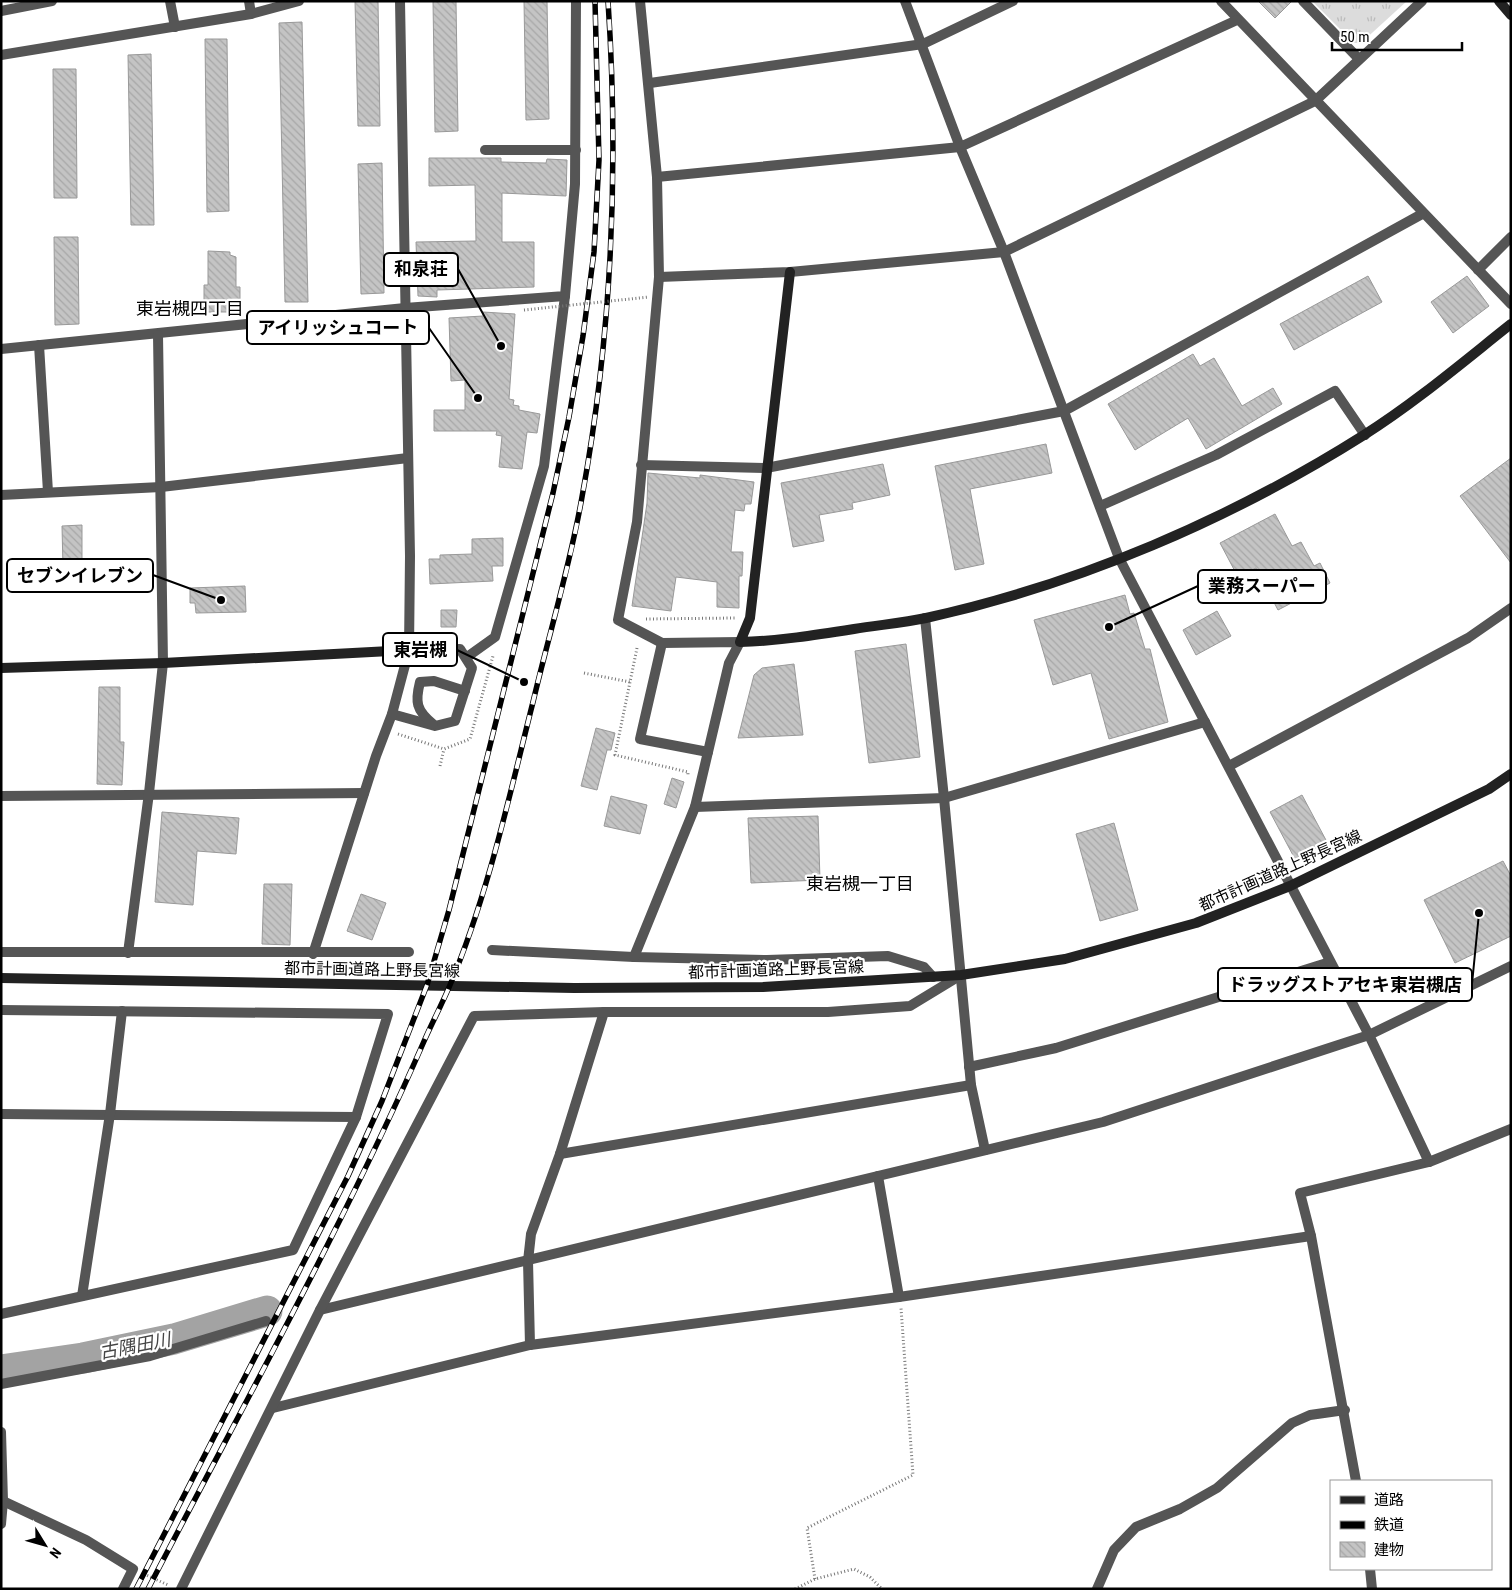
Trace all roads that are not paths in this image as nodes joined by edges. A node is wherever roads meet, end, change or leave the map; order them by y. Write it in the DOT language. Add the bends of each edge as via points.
graph roads {
  1 [pos="52,1"];
  2 [pos="170,1"];
  3 [pos="249,1"];
  4 [pos="299,1"];
  5 [pos="400,1"];
  6 [pos="576,1"];
  7 [pos="640,1"];
  8 [pos="905,1"];
  9 [pos="1013,1"];
  10 [pos="1221,1"];
  11 [pos="1302,1"];
  12 [pos="1422,1"];
  13 [pos="1498,1"];
  14 [pos="1,11"];
  15 [pos="251,14"];
  16 [pos="1511,14"];
  17 [pos="1237,20"];
  18 [pos="175,27"];
  19 [pos="923,44"];
  20 [pos="1,55"];
  21 [pos="1360,60"];
  22 [pos="650,83"];
  23 [pos="1315,101"];
  24 [pos="960,147"];
  25 [pos="485,150"];
  26 [pos="576,150"];
  27 [pos="658,177"];
  28 [pos="1422,214"];
  29 [pos="1511,237"];
  30 [pos="1004,252"];
  31 [pos="1478,270"];
  32 [pos="790,272"];
  33 [pos="659,277"];
  34 [pos="566,296"];
  35 [pos="1511,304"];
  36 [pos="404,308"];
  37 [pos="1511,324"];
  38 [pos="158,334"];
  39 [pos="39,345"];
  40 [pos="1,349"];
  41 [pos="1064,411"];
  42 [pos="1364,435"];
  43 [pos="408,458"];
  44 [pos="641,465"];
  45 [pos="766,468"];
  46 [pos="161,488"];
  47 [pos="48,492"];
  48 [pos="1,495"];
  49 [pos="1100,506"];
  50 [pos="1119,558"];
  51 [pos="1511,608"];
  52 [pos="924,618"];
  53 [pos="740,642"];
  54 [pos="662,644"];
  55 [pos="409,650"];
  56 [pos="467,657"];
  57 [pos="163,663"];
  58 [pos="1,668"];
  59 [pos="465,691"];
  60 [pos="392,714"];
  61 [pos="1205,722"];
  62 [pos="435,726"];
  63 [pos="708,752"];
  64 [pos="1229,766"];
  65 [pos="1511,774"];
  66 [pos="149,793"];
  67 [pos="364,793"];
  68 [pos="1,796"];
  69 [pos="944,798"];
  70 [pos="695,807"];
  71 [pos="1290,886"];
  72 [pos="492,950"];
  73 [pos="1,952"];
  74 [pos="409,952"];
  75 [pos="128,953"];
  76 [pos="313,954"];
  77 [pos="634,957"];
  78 [pos="1330,962"];
  79 [pos="1511,966"];
  80 [pos="961,975"];
  81 [pos="934,977"];
  82 [pos="1,978"];
  83 [pos="1,1010"];
  84 [pos="122,1011"];
  85 [pos="604,1012"];
  86 [pos="1369,1035"];
  87 [pos="969,1067"];
  88 [pos="971,1085"];
  89 [pos="1,1114"];
  90 [pos="110,1114"];
  91 [pos="356,1118"];
  92 [pos="1511,1129"];
  93 [pos="985,1150"];
  94 [pos="560,1154"];
  95 [pos="1429,1162"];
  96 [pos="878,1176"];
  97 [pos="1311,1236"];
  98 [pos="528,1261"];
  99 [pos="82,1296"];
  100 [pos="900,1297"];
  101 [pos="320,1310"];
  102 [pos="1,1314"];
  103 [pos="266,1321"];
  104 [pos="530,1345"];
  105 [pos="1,1384"];
  106 [pos="273,1408"];
  107 [pos="1344,1410"];
  108 [pos="1,1432"];
  109 [pos="1356,1480"];
  110 [pos="3,1501"];
  111 [pos="1,1524"];
  112 [pos="1370,1570"];
  113 [pos="123,1589"];
  114 [pos="180,1589"];
  115 [pos="1097,1589"];
  116 [pos="1372,1589"];
  1 -- 14 [label="street"];
  2 -- 18 [label="street"];
  3 -- 15 [label="street"];
  4 -- 15 [label="street"];
  5 -- 36 [label="street"];
  6 -- 26 [label="street"];
  7 -- 22 [label="street"];
  8 -- 19 [label="street"];
  9 -- 19 [label="street"];
  10 -- 17 [label="street"];
  11 -- 21 [label="street"];
  12 -- 21 [label="street"];
  13 -- 16 [label="street"];
  15 -- 18 [label="street"];
  17 -- 23 [label="street"];
  17 -- 24 [label="street"];
  18 -- 20 [label="street"];
  19 -- 22 [label="street"];
  19 -- 24 [label="street"];
  21 -- 23 [label="street"];
  22 -- 27 [label="street"];
  23 -- 28 [label="street"];
  23 -- 30 [label="street"];
  24 -- 27 [label="street"];
  24 -- 30 [label="street"];
  25 -- 26 [label="street"];
  26 -- 34 [label="street"];
  27 -- 33 [label="street"];
  28 -- 31 [label="street"];
  28 -- 41 [label="street"];
  29 -- 31 [label="street"];
  30 -- 32 [label="street"];
  30 -- 41 [label="street"];
  31 -- 35 [label="street"];
  32 -- 33 [label="street"];
  32 -- 45 [label="street"];
  33 -- 44 [label="street"];
  34 -- 36 [label="street"];
  34 -- 56 [label="street" via="544,466 495,637"];
  36 -- 38 [label="street"];
  36 -- 43 [label="street"];
  37 -- 42 [label="street" via="1434,386"];
  38 -- 39 [label="street"];
  38 -- 46 [label="street"];
  39 -- 40 [label="street"];
  39 -- 47 [label="street"];
  41 -- 45 [label="street"];
  41 -- 49 [label="street"];
  42 -- 49 [label="street" via="1335,391 1216,455"];
  42 -- 50 [label="street" via="1219,517"];
  43 -- 46 [label="street"];
  43 -- 55 [label="street"];
  44 -- 45 [label="street"];
  44 -- 54 [label="street" via="638,522 618,620"];
  45 -- 53 [label="street" via="750,618"];
  46 -- 47 [label="street"];
  46 -- 57 [label="street"];
  47 -- 48 [label="street"];
  49 -- 50 [label="street"];
  50 -- 52 [label="street" via="1024,592"];
  50 -- 61 [label="street"];
  51 -- 64 [label="street" via="1468,638"];
  52 -- 53 [label="street" via="778,641"];
  52 -- 69 [label="street"];
  53 -- 54 [label="street"];
  53 -- 63 [label="street" via="729,664"];
  54 -- 63 [label="street" via="640,739"];
  55 -- 56 [label="street" via="460,648"];
  55 -- 57 [label="street"];
  55 -- 60 [label="street"];
  56 -- 59 [label="street" via="472,668"];
  57 -- 58 [label="street"];
  57 -- 66 [label="street"];
  59 -- 62 [label="street" via="455,721"];
  59 -- 62 [label="street" via="434,680 420,682 416,699 422,715"];
  60 -- 62 [label="street"];
  60 -- 67 [label="street"];
  61 -- 64 [label="street"];
  61 -- 69 [label="street"];
  63 -- 70 [label="street"];
  64 -- 71 [label="street"];
  65 -- 71 [label="street, 都市計画道路上野長宮線" via="1480,793"];
  66 -- 67 [label="street"];
  66 -- 68 [label="street"];
  66 -- 75 [label="street"];
  67 -- 76 [label="street"];
  69 -- 70 [label="street"];
  69 -- 80 [label="street"];
  70 -- 77 [label="street"];
  71 -- 78 [label="street"];
  71 -- 80 [label="street, 都市計画道路上野長宮線" via="1196,923 1065,959"];
  72 -- 77 [label="street"];
  73 -- 75 [label="street"];
  74 -- 76 [label="street"];
  75 -- 76 [label="street"];
  77 -- 81 [label="street" via="767,960 888,956 924,967"];
  78 -- 86 [label="street"];
  78 -- 87 [label="street" via="1056,1048"];
  79 -- 86 [label="street"];
  80 -- 81 [label="street, 都市計画道路上野長宮線"];
  80 -- 85 [label="street" via="910,1006 828,1012"];
  80 -- 87 [label="street"];
  81 -- 82 [label="street, 都市計画道路上野長宮線" via="763,987 574,988"];
  83 -- 84 [label="street"];
  84 -- 90 [label="street"];
  84 -- 91 [label="street" via="388,1014"];
  85 -- 94 [label="street"];
  85 -- 101 [label="street" via="474,1016"];
  86 -- 93 [label="street" via="1103,1122"];
  86 -- 95 [label="street"];
  87 -- 88 [label="street"];
  88 -- 93 [label="street"];
  88 -- 94 [label="street"];
  89 -- 90 [label="street"];
  90 -- 91 [label="street"];
  90 -- 99 [label="street"];
  91 -- 99 [label="street" via="293,1250"];
  92 -- 95 [label="street"];
  93 -- 96 [label="street"];
  94 -- 98 [label="street" via="531,1234"];
  95 -- 97 [label="street" via="1300,1193"];
  96 -- 98 [label="street"];
  96 -- 100 [label="street"];
  97 -- 100 [label="street"];
  97 -- 107 [label="street"];
  98 -- 101 [label="street"];
  98 -- 104 [label="street"];
  99 -- 102 [label="street"];
  100 -- 104 [label="street"];
  101 -- 106 [label="street"];
  103 -- 105 [label="street" via="150,1356"];
  104 -- 106 [label="street"];
  106 -- 114 [label="street"];
  107 -- 109 [label="street"];
  107 -- 115 [label="street" via="1310,1415 1292,1423 1217,1488 1180,1509 1136,1527 1114,1550"];
  108 -- 110 [label="street"];
  110 -- 111 [label="street"];
  110 -- 113 [label="street" via="86,1540 133,1569"];
  112 -- 116 [label="street"];
}
